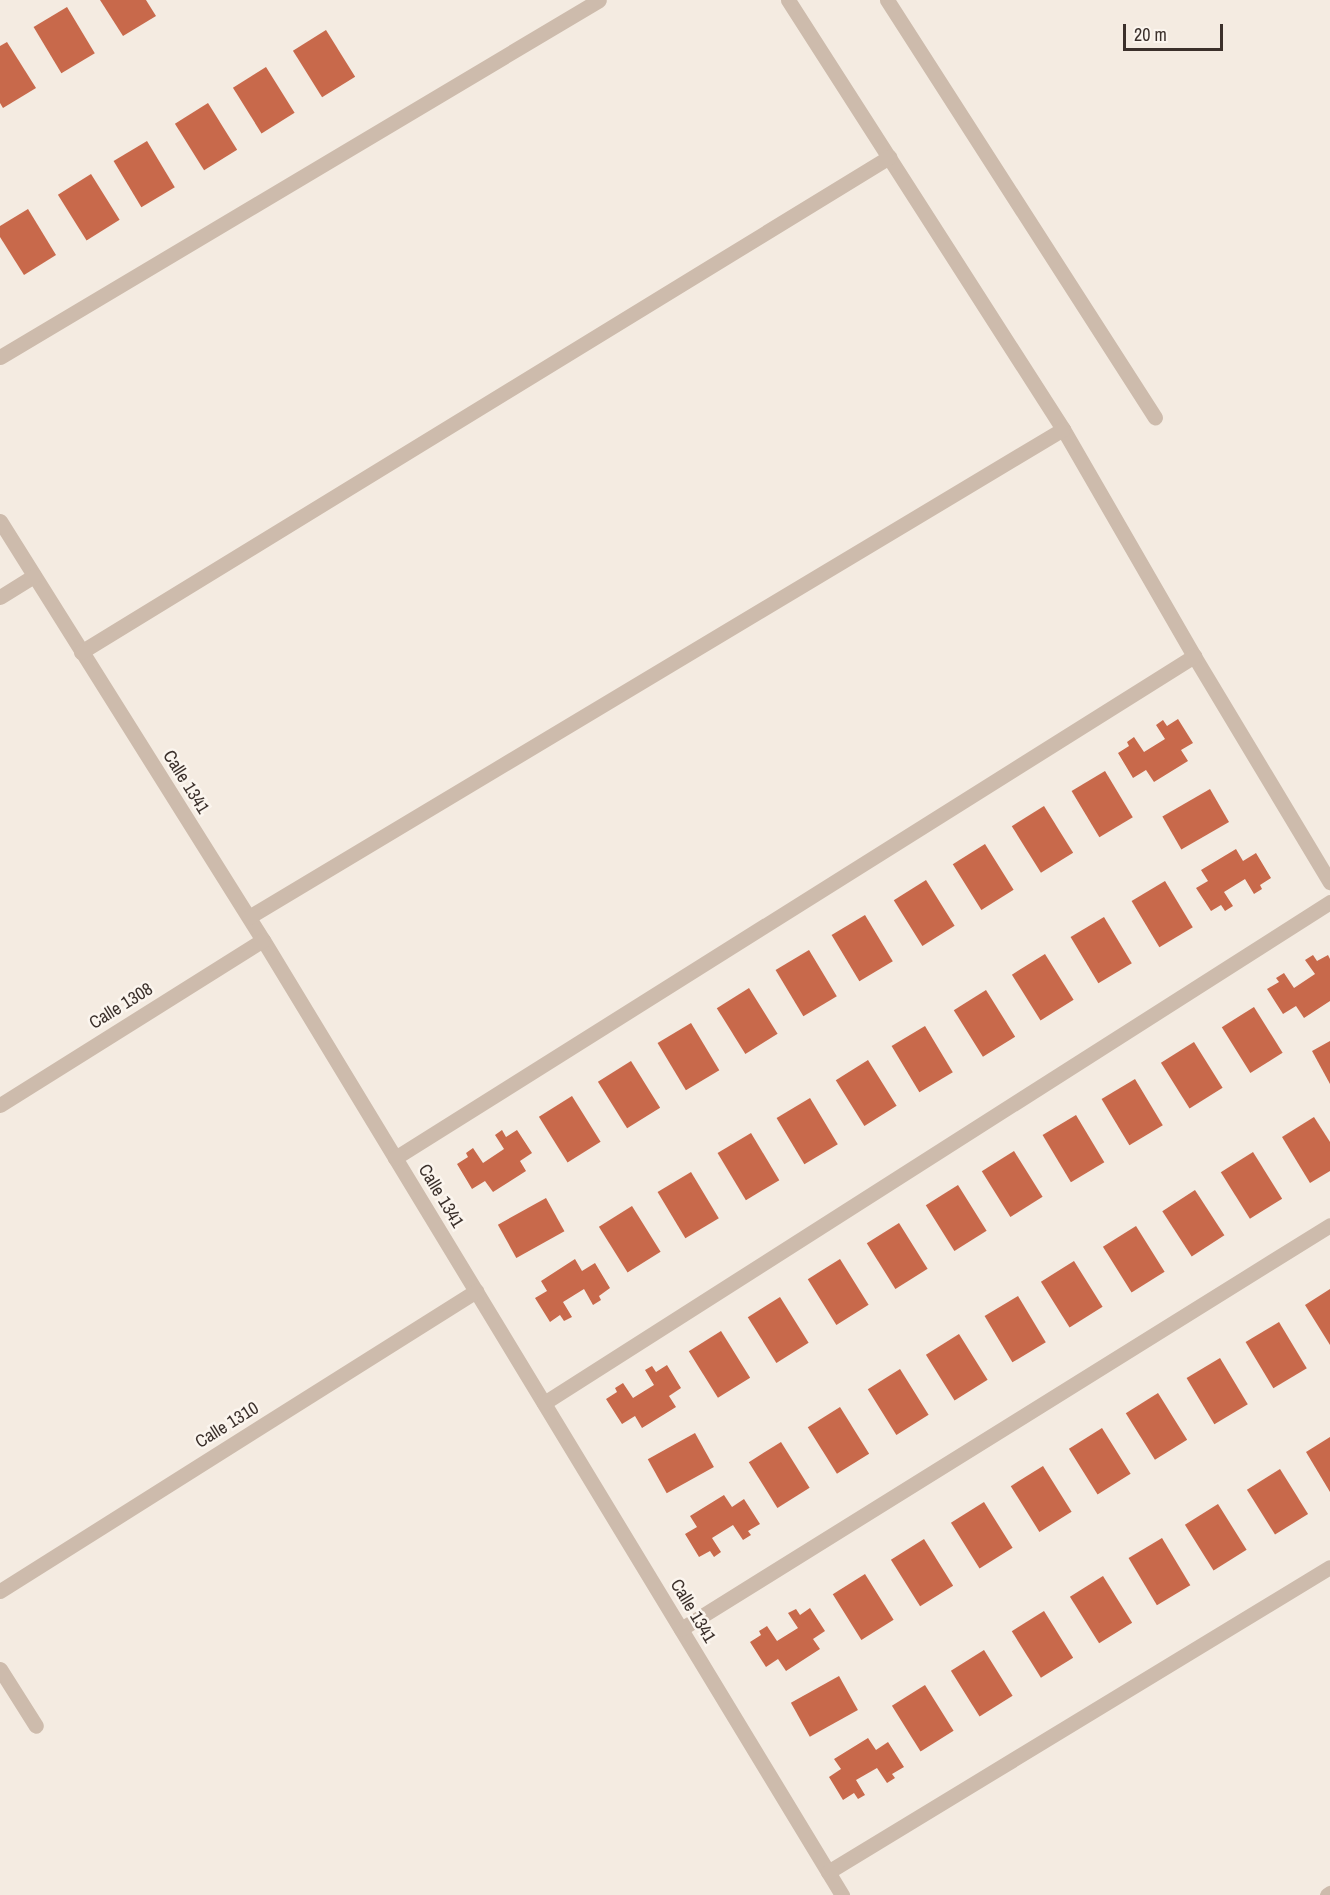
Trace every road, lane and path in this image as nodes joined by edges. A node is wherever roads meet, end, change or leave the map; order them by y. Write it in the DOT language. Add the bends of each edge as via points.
graph roads {
  1 [pos="599,0"];
  2 [pos="788,0"];
  3 [pos="887,0"];
  4 [pos="889,158"];
  5 [pos="0,357"];
  6 [pos="1155,417"];
  7 [pos="1063,429"];
  8 [pos="0,521"];
  9 [pos="34,576"];
  10 [pos="0,597"];
  11 [pos="81,652"];
  12 [pos="1194,656"];
  13 [pos="1330,882"];
  14 [pos="1330,902"];
  15 [pos="249,917"];
  16 [pos="263,940"];
  17 [pos="0,1105"];
  18 [pos="395,1158"];
  19 [pos="1330,1225"];
  20 [pos="476,1291"];
  21 [pos="544,1403"];
  22 [pos="1330,1567"];
  23 [pos="0,1591"];
  24 [pos="681,1629"];
  25 [pos="0,1669"];
  26 [pos="36,1726"];
  27 [pos="828,1872"];
  28 [pos="842,1895"];
  1 -- 5 [label="street"];
  2 -- 4 [label="street"];
  3 -- 6 [label="street"];
  4 -- 7 [label="street"];
  4 -- 11 [label="street"];
  7 -- 12 [label="street"];
  7 -- 15 [label="street"];
  8 -- 9 [label="street, Calle 1341"];
  9 -- 10 [label="street"];
  9 -- 11 [label="street, Calle 1341"];
  11 -- 15 [label="street, Calle 1341"];
  12 -- 13 [label="street"];
  12 -- 18 [label="street"];
  14 -- 21 [label="street"];
  15 -- 16 [label="street, Calle 1341"];
  16 -- 17 [label="street, Calle 1308"];
  16 -- 18 [label="street, Calle 1341"];
  18 -- 20 [label="street, Calle 1341"];
  19 -- 24 [label="street"];
  20 -- 21 [label="street, Calle 1341"];
  20 -- 23 [label="street, Calle 1310"];
  21 -- 24 [label="street, Calle 1341"];
  22 -- 27 [label="street"];
  24 -- 27 [label="street, Calle 1341"];
  25 -- 26 [label="street"];
  27 -- 28 [label="street, Calle 1341"];
}
